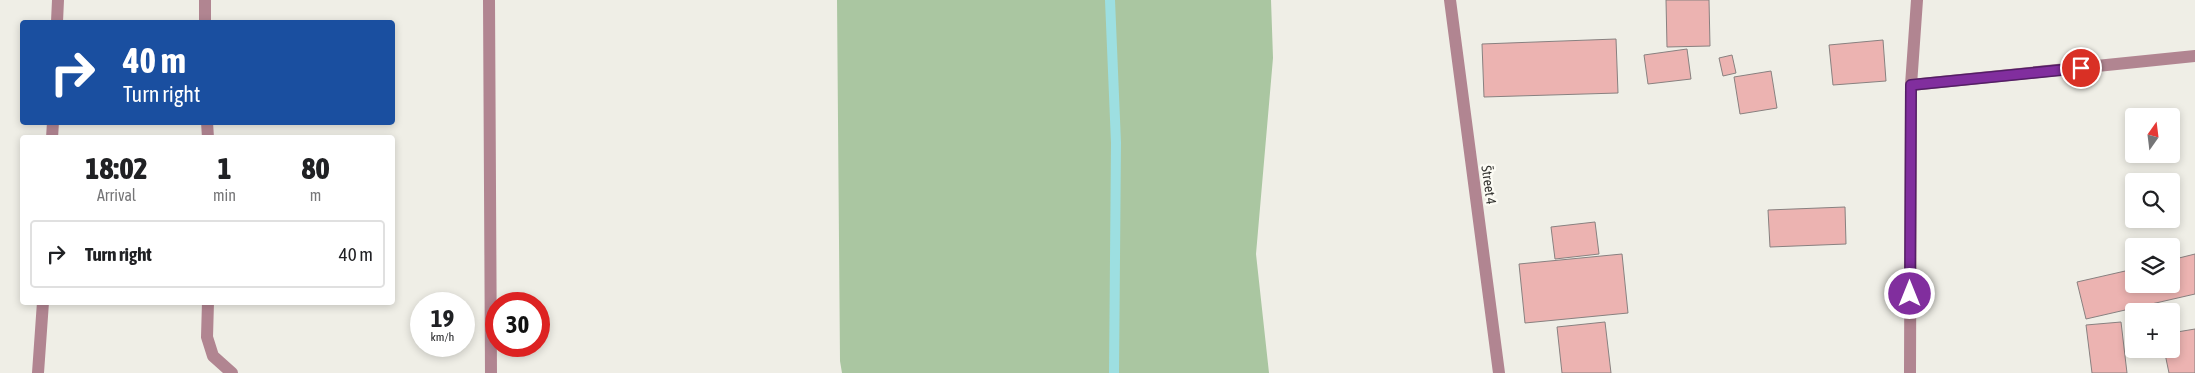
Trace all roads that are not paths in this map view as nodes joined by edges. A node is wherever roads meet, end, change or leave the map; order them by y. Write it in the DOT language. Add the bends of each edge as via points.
graph roads {
  1 [pos="58,0"];
  2 [pos="205,0"];
  3 [pos="489,0"];
  4 [pos="1450,0"];
  5 [pos="1917,0"];
  6 [pos="57,20"];
  7 [pos="205,20"];
  8 [pos="2195,56"];
  9 [pos="1911,85"];
  10 [pos="43,305"];
  11 [pos="208,305"];
  12 [pos="38,373"];
  13 [pos="232,373"];
  14 [pos="491,373"];
  15 [pos="1499,373"];
  16 [pos="1910,373"];
  1 -- 6 [label="street"];
  2 -- 7 [label="street"];
  3 -- 14 [label="street"];
  4 -- 15 [label="street, S̄treet 4"];
  5 -- 9 [label="street"];
  8 -- 9 [label="street"];
  9 -- 16 [label="street"];
  10 -- 12 [label="street"];
  11 -- 13 [label="street" via="207,337 213,356"];
}
